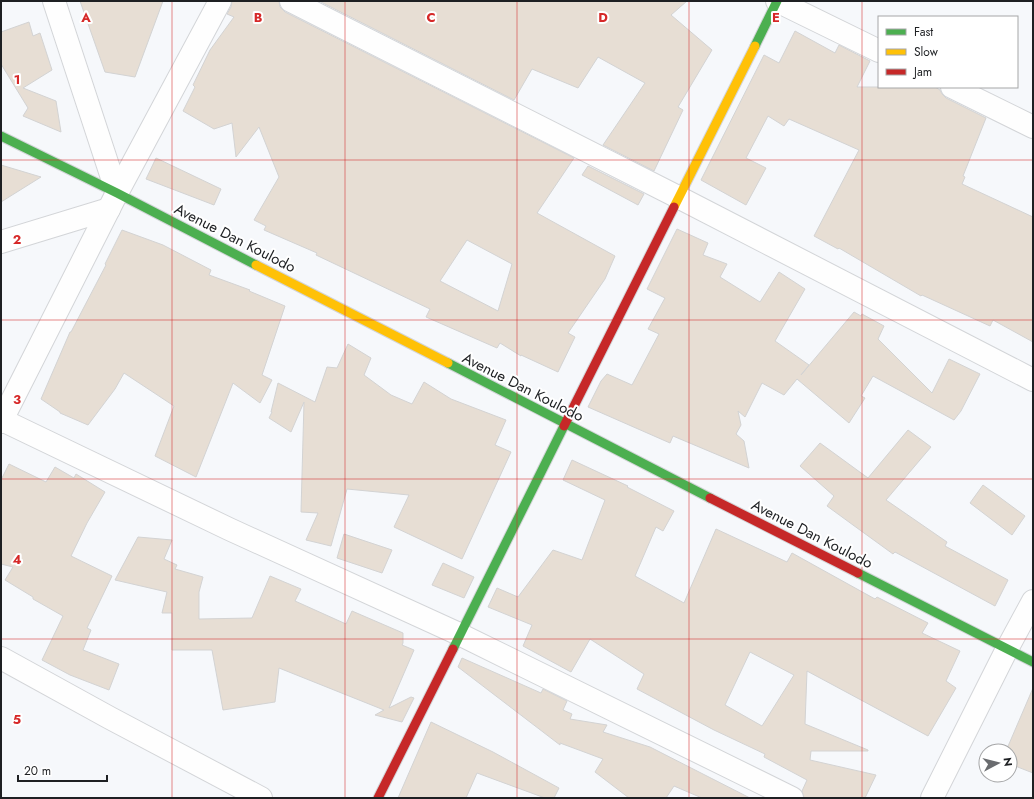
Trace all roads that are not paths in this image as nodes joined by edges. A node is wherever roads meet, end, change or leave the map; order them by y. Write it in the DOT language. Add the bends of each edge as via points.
graph roads {
  1 [pos="54,1"];
  2 [pos="220,1"];
  3 [pos="291,1"];
  4 [pos="777,1"];
  5 [pos="878,51"];
  6 [pos="954,88"];
  7 [pos="1033,127"];
  8 [pos="1,136"];
  9 [pos="678,197"];
  10 [pos="114,201"];
  11 [pos="1,242"];
  12 [pos="1033,380"];
  13 [pos="2,421"];
  14 [pos="565,424"];
  15 [pos="1033,601"];
  16 [pos="459,634"];
  17 [pos="1006,649"];
  18 [pos="1,658"];
  19 [pos="1033,662"];
  20 [pos="261,798"];
  21 [pos="378,798"];
  22 [pos="792,798"];
  23 [pos="932,798"];
  1 -- 10 [label="street"];
  2 -- 10 [label="street"];
  3 -- 9 [label="street"];
  4 -- 5 [label="street"];
  4 -- 9 [label="street"];
  6 -- 7 [label="street"];
  8 -- 10 [label="street, Avenue Dan Koulodo"];
  9 -- 12 [label="street"];
  9 -- 14 [label="street"];
  10 -- 11 [label="street"];
  10 -- 13 [label="street"];
  10 -- 14 [label="street, Avenue Dan Koulodo"];
  13 -- 16 [label="street"];
  14 -- 16 [label="street"];
  14 -- 17 [label="street, Avenue Dan Koulodo"];
  15 -- 17 [label="street"];
  16 -- 21 [label="street"];
  16 -- 22 [label="street"];
  17 -- 19 [label="street, Avenue Dan Koulodo"];
  17 -- 23 [label="street"];
  18 -- 20 [label="street"];
}
